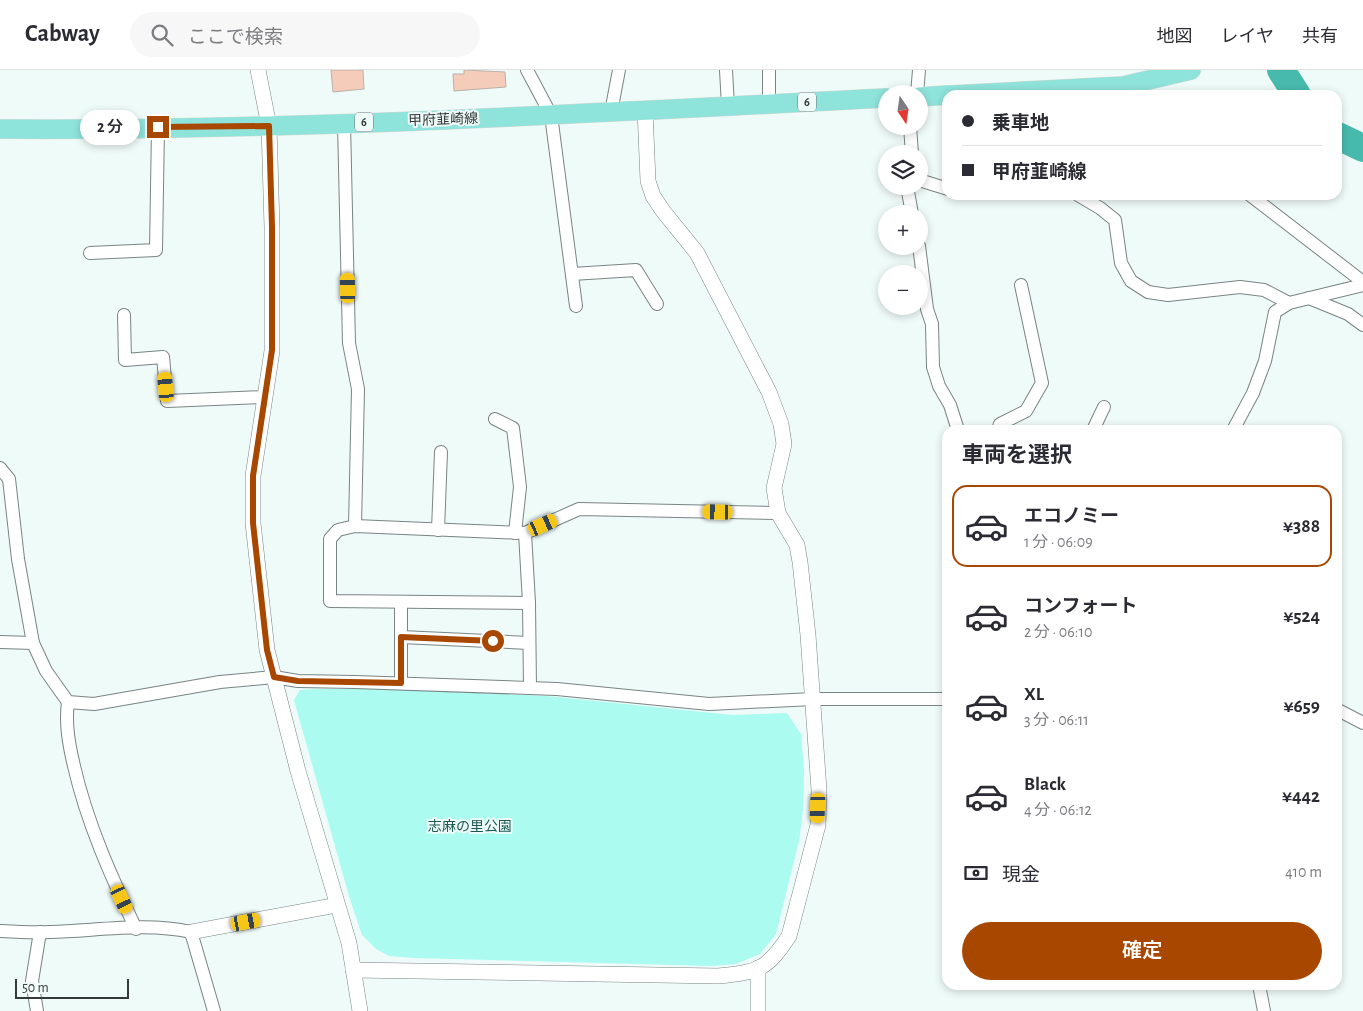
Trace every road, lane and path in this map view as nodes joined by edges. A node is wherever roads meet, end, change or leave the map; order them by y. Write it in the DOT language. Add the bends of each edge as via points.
graph roads {
  1 [pos="258,70"];
  2 [pos="527,70"];
  3 [pos="619,70"];
  4 [pos="726,70"];
  5 [pos="769,70"];
  6 [pos="919,70"];
  7 [pos="1191,70"];
  8 [pos="918,85"];
  9 [pos="1126,90"];
  10 [pos="928,95"];
  11 [pos="942,95"];
  12 [pos="878,98"];
  13 [pos="769,104"];
  14 [pos="728,106"];
  15 [pos="645,110"];
  16 [pos="611,112"];
  17 [pos="551,115"];
  18 [pos="344,123"];
  19 [pos="269,126"];
  20 [pos="158,127"];
  21 [pos="0,129"];
  22 [pos="928,183"];
  23 [pos="942,187"];
  24 [pos="1086,200"];
  25 [pos="1256,200"];
  26 [pos="90,253"];
  27 [pos="920,255"];
  28 [pos="572,274"];
  29 [pos="1363,284"];
  30 [pos="1021,285"];
  31 [pos="1309,298"];
  32 [pos="1289,303"];
  33 [pos="657,304"];
  34 [pos="576,306"];
  35 [pos="124,315"];
  36 [pos="1363,325"];
  37 [pos="265,397"];
  38 [pos="1104,407"];
  39 [pos="495,418"];
  40 [pos="956,425"];
  41 [pos="1000,425"];
  42 [pos="1095,425"];
  43 [pos="1236,425"];
  44 [pos="441,452"];
  45 [pos="0,468"];
  46 [pos="6,497"];
  47 [pos="778,513"];
  48 [pos="355,526"];
  49 [pos="438,530"];
  50 [pos="520,533"];
  51 [pos="401,602"];
  52 [pos="529,603"];
  53 [pos="401,637"];
  54 [pos="0,642"];
  55 [pos="32,643"];
  56 [pos="529,643"];
  57 [pos="274,677"];
  58 [pos="401,683"];
  59 [pos="530,688"];
  60 [pos="812,699"];
  61 [pos="942,699"];
  62 [pos="68,702"];
  63 [pos="1342,712"];
  64 [pos="1363,723"];
  65 [pos="338,906"];
  66 [pos="136,929"];
  67 [pos="0,931"];
  68 [pos="40,932"];
  69 [pos="191,932"];
  70 [pos="758,968"];
  71 [pos="353,970"];
  72 [pos="1260,990"];
  73 [pos="37,1011"];
  74 [pos="214,1011"];
  75 [pos="360,1011"];
  76 [pos="758,1011"];
  77 [pos="1264,1011"];
  1 -- 19 [label="street"];
  2 -- 17 [label="street"];
  3 -- 16 [label="street"];
  4 -- 14 [label="street"];
  5 -- 13 [label="street"];
  6 -- 8 [label="street"];
  7 -- 9 [label="main road"];
  10 -- 11 [label="main road"];
  12 -- 13 [label="main road, 甲府韮崎線 / 6"];
  13 -- 14 [label="main road, 甲府韮崎線 / 6"];
  14 -- 15 [label="main road, 甲府韮崎線 / 6"];
  15 -- 16 [label="main road, 甲府韮崎線 / 6"];
  15 -- 47 [label="street" via="648,181 653,196 697,253 769,392 781,424 784,444 774,488"];
  16 -- 17 [label="main road, 甲府韮崎線 / 6"];
  17 -- 18 [label="main road, 甲府韮崎線 / 6"];
  17 -- 28 [label="street"];
  18 -- 19 [label="main road, 甲府韮崎線 / 6"];
  18 -- 48 [label="street" via="349,343 358,389"];
  19 -- 20 [label="main road, 甲府韮崎線 / 6"];
  19 -- 37 [label="street" via="272,341"];
  20 -- 21 [label="main road, 甲府韮崎線 / 6"];
  20 -- 26 [label="street" via="156,250"];
  22 -- 23 [label="street"];
  24 -- 32 [label="street" via="1115,220 1121,263 1131,281 1148,292 1168,295 1240,287 1264,290"];
  25 -- 29 [label="street"];
  27 -- 40 [label="street" via="932,324 933,367"];
  28 -- 33 [label="street" via="636,270"];
  28 -- 34 [label="street"];
  29 -- 31 [label="street"];
  30 -- 41 [label="street" via="1042,383 1026,411"];
  31 -- 32 [label="street"];
  31 -- 36 [label="street" via="1348,314"];
  32 -- 43 [label="street" via="1275,312 1265,360"];
  35 -- 37 [label="street" via="125,360 163,357 167,401"];
  37 -- 57 [label="street" via="253,476 253,523 267,650"];
  38 -- 42 [label="street"];
  39 -- 50 [label="street" via="513,428 520,487"];
  44 -- 49 [label="street"];
  45 -- 46 [label="street" via="9,479"];
  46 -- 55 [label="street"];
  47 -- 50 [label="street" via="579,509"];
  47 -- 60 [label="street" via="797,545"];
  48 -- 49 [label="street"];
  48 -- 51 [label="street" via="338,530 330,539 330,601"];
  49 -- 50 [label="street"];
  50 -- 52 [label="street"];
  51 -- 52 [label="street"];
  51 -- 53 [label="street"];
  52 -- 56 [label="street"];
  53 -- 56 [label="street"];
  53 -- 58 [label="street"];
  54 -- 55 [label="street"];
  55 -- 62 [label="street" via="46,671"];
  56 -- 59 [label="street"];
  57 -- 58 [label="street" via="298,681"];
  57 -- 62 [label="street" via="220,682 94,704"];
  57 -- 65 [label="street"];
  58 -- 59 [label="street"];
  59 -- 60 [label="street" via="709,704"];
  60 -- 61 [label="street"];
  60 -- 70 [label="street" via="818,826 789,936 778,952"];
  62 -- 66 [label="street" via="66,717 78,783 97,843"];
  63 -- 64 [label="street"];
  65 -- 69 [label="street"];
  65 -- 71 [label="street"];
  66 -- 68 [label="street"];
  66 -- 69 [label="street" via="174,928"];
  67 -- 68 [label="street"];
  68 -- 73 [label="street" via="32,981"];
  69 -- 74 [label="street"];
  70 -- 71 [label="street" via="743,974 718,976"];
  70 -- 76 [label="street"];
  71 -- 75 [label="street"];
  72 -- 77 [label="street"];
}
